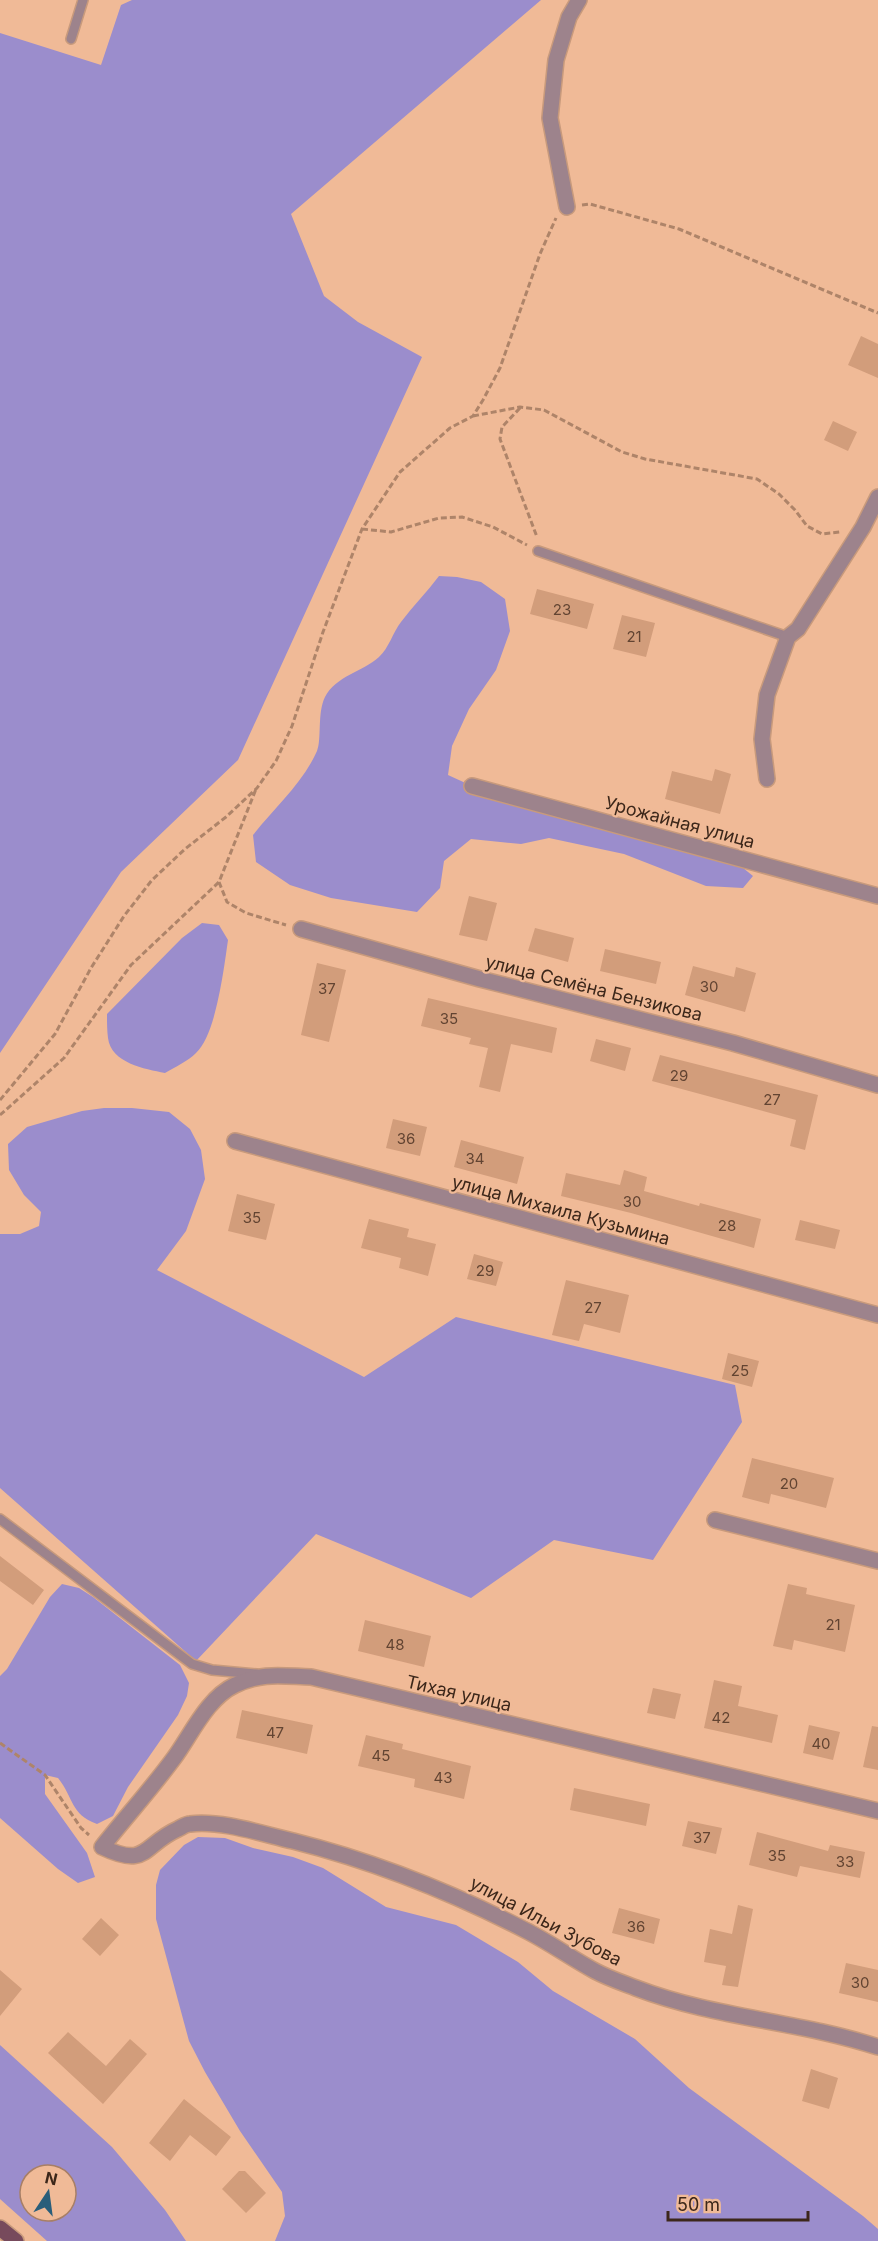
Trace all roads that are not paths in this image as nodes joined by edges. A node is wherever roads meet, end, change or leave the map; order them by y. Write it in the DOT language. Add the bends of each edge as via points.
graph roads {
  1 [pos="83,0"];
  2 [pos="579,0"];
  3 [pos="71,39"];
  4 [pos="567,207"];
  5 [pos="878,497"];
  6 [pos="538,551"];
  7 [pos="788,637"];
  8 [pos="767,779"];
  9 [pos="472,786"];
  10 [pos="878,896"];
  11 [pos="301,929"];
  12 [pos="878,1085"];
  13 [pos="235,1140"];
  14 [pos="878,1315"];
  15 [pos="0,1519"];
  16 [pos="715,1520"];
  17 [pos="878,1561"];
  18 [pos="263,1675"];
  19 [pos="878,1811"];
  20 [pos="102,1847"];
  21 [pos="878,2046"];
  22 [pos="0,2228"];
  23 [pos="16,2241"];
  1 -- 3 [label="lane"];
  2 -- 4 [label="street" via="569,17 556,60 550,118"];
  5 -- 7 [label="street" via="798,629"];
  6 -- 7 [label="lane"];
  7 -- 8 [label="street" via="767,695 762,739"];
  9 -- 10 [label="street, Урожайная улица"];
  11 -- 12 [label="street, улица Семёна Бензикова"];
  13 -- 14 [label="street, улица Михаила Кузьмина"];
  15 -- 18 [label="lane" via="192,1664"];
  16 -- 17 [label="street"];
  18 -- 19 [label="street, Тихая улица" via="311,1677"];
  18 -- 20 [label="street, Тихая улица" via="233,1686 220,1696"];
  20 -- 21 [label="street, улица Ильи Зубова" via="121,1856 140,1856 169,1833 189,1824 227,1826 297,1842 396,1872 458,1896 596,1972 639,1990 692,2006 841,2034"];
  22 -- 23 [label="main road"];
}
